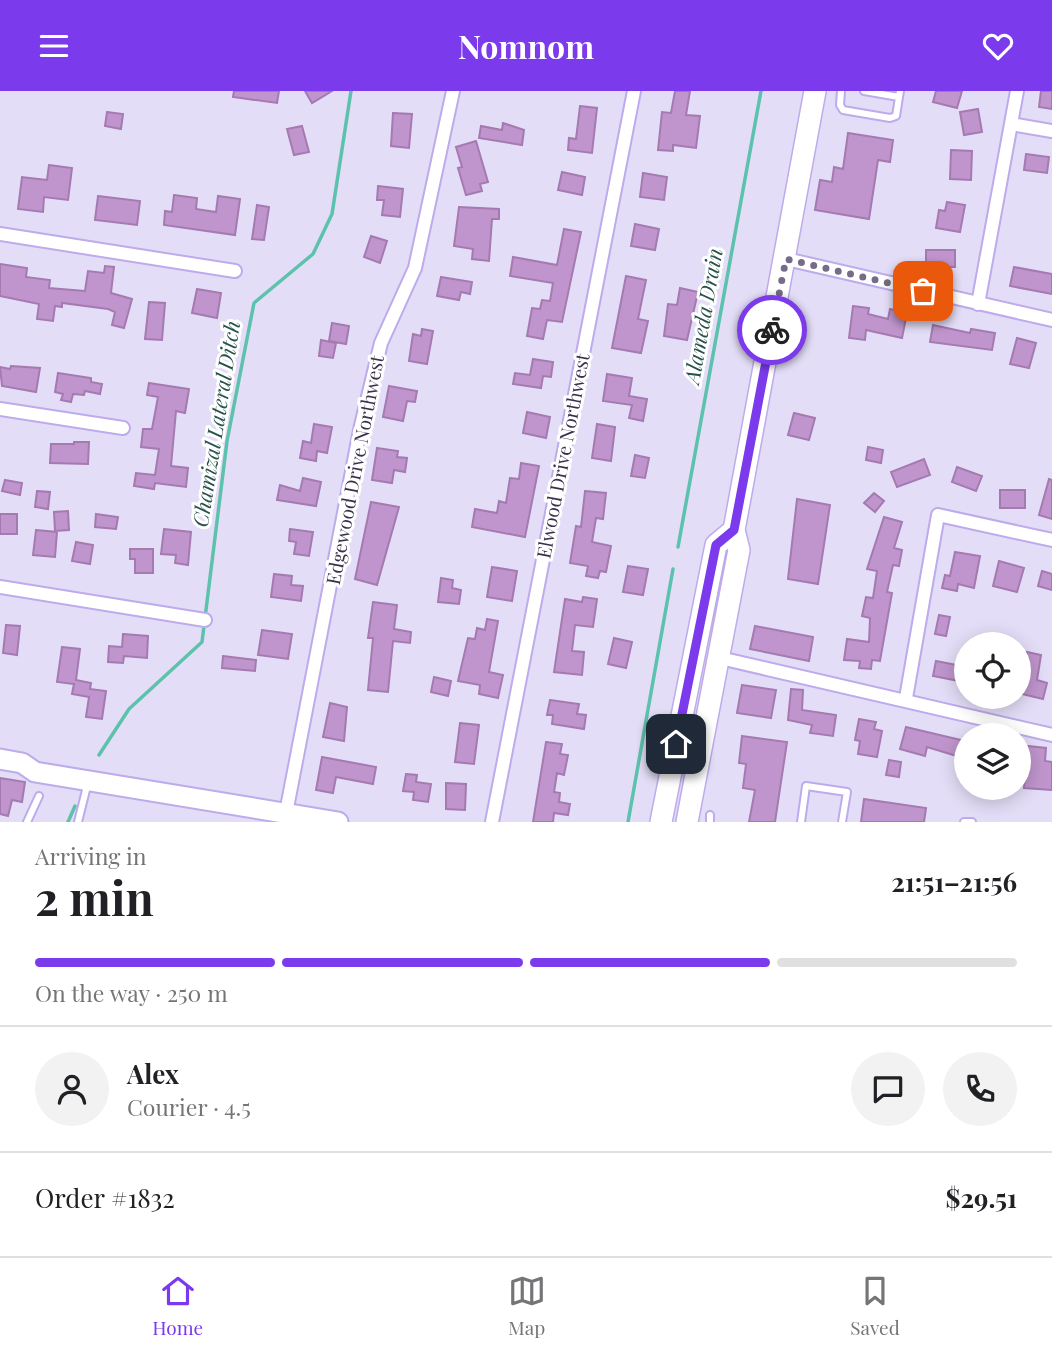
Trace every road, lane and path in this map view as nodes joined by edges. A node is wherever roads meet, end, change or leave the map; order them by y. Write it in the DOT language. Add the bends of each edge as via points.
graph roads {
  1 [pos="453,91"];
  2 [pos="634,91"];
  3 [pos="815,91"];
  4 [pos="841,91"];
  5 [pos="864,91"];
  6 [pos="1017,91"];
  7 [pos="900,94"];
  8 [pos="1011,124"];
  9 [pos="1052,131"];
  10 [pos="0,234"];
  11 [pos="786,259"];
  12 [pos="235,271"];
  13 [pos="978,304"];
  14 [pos="1052,320"];
  15 [pos="0,409"];
  16 [pos="123,428"];
  17 [pos="734,530"];
  18 [pos="1052,540"];
  19 [pos="0,587"];
  20 [pos="205,620"];
  21 [pos="720,658"];
  22 [pos="906,698"];
  23 [pos="1052,734"];
  24 [pos="0,759"];
  25 [pos="0,772"];
  26 [pos="35,772"];
  27 [pos="89,780"];
  28 [pos="39,796"];
  29 [pos="285,818"];
  30 [pos="27,822"];
  31 [pos="78,822"];
  32 [pos="338,822"];
  33 [pos="492,822"];
  34 [pos="661,822"];
  35 [pos="687,822"];
  36 [pos="801,822"];
  37 [pos="842,822"];
  38 [pos="964,822"];
  39 [pos="972,822"];
  1 -- 29 [label="street, Edgewood Drive Northwest" via="415,268 380,343"];
  2 -- 33 [label="street, Elwood Drive Northwest"];
  3 -- 11 [label="main road"];
  4 -- 7 [label="lane" via="844,110 890,118 896,116"];
  5 -- 7 [label="lane"];
  6 -- 8 [label="street"];
  8 -- 9 [label="street"];
  8 -- 13 [label="street"];
  10 -- 12 [label="street"];
  11 -- 13 [label="street"];
  11 -- 17 [label="main road"];
  13 -- 14 [label="street"];
  15 -- 16 [label="street"];
  17 -- 21 [label="main road" via="739,550"];
  17 -- 34 [label="main road" via="716,545"];
  18 -- 22 [label="street" via="938,515"];
  19 -- 20 [label="street"];
  21 -- 22 [label="street"];
  21 -- 35 [label="main road"];
  22 -- 23 [label="street"];
  24 -- 26 [label="main road" via="22,763"];
  25 -- 26 [label="main road"];
  26 -- 27 [label="main road"];
  27 -- 29 [label="main road"];
  27 -- 31 [label="lane"];
  28 -- 30 [label="lane"];
  29 -- 32 [label="main road"];
  36 -- 37 [label="lane" via="806,786 847,792"];
  38 -- 39 [label="lane"];
}
